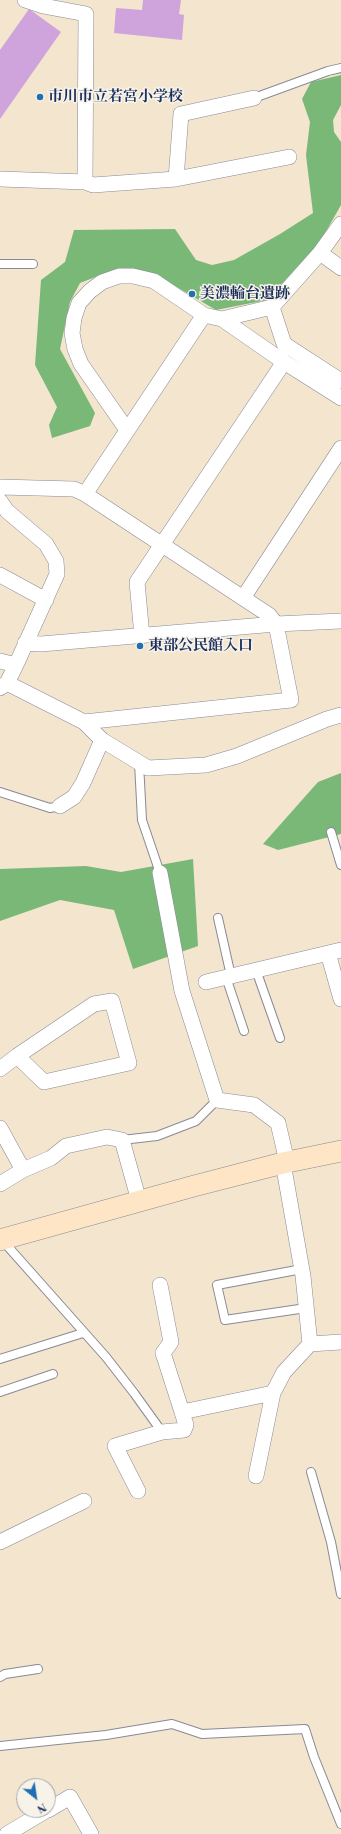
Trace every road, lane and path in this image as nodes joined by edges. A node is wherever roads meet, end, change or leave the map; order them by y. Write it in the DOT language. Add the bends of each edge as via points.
graph roads {
  1 [pos="25,0"];
  2 [pos="341,68"];
  3 [pos="254,98"];
  4 [pos="289,157"];
  5 [pos="0,179"];
  6 [pos="176,179"];
  7 [pos="86,182"];
  8 [pos="341,224"];
  9 [pos="320,254"];
  10 [pos="0,264"];
  11 [pos="33,264"];
  12 [pos="341,268"];
  13 [pos="272,308"];
  14 [pos="204,315"];
  15 [pos="222,319"];
  16 [pos="284,362"];
  17 [pos="341,381"];
  18 [pos="341,398"];
  19 [pos="127,430"];
  20 [pos="341,448"];
  21 [pos="0,487"];
  22 [pos="85,494"];
  23 [pos="0,501"];
  24 [pos="162,544"];
  25 [pos="0,575"];
  26 [pos="243,598"];
  27 [pos="46,600"];
  28 [pos="341,621"];
  29 [pos="276,624"];
  30 [pos="142,636"];
  31 [pos="26,643"];
  32 [pos="0,661"];
  33 [pos="16,665"];
  34 [pos="3,686"];
  35 [pos="341,715"];
  36 [pos="84,722"];
  37 [pos="102,740"];
  38 [pos="138,763"];
  39 [pos="0,792"];
  40 [pos="60,806"];
  41 [pos="330,832"];
  42 [pos="341,865"];
  43 [pos="160,873"];
  44 [pos="218,918"];
  45 [pos="335,951"];
  46 [pos="256,970"];
  47 [pos="229,976"];
  48 [pos="206,982"];
  49 [pos="341,999"];
  50 [pos="244,1031"];
  51 [pos="280,1038"];
  52 [pos="17,1056"];
  53 [pos="0,1069"];
  54 [pos="217,1100"];
  55 [pos="0,1128"];
  56 [pos="122,1140"];
  57 [pos="341,1151"];
  58 [pos="285,1163"];
  59 [pos="23,1170"];
  60 [pos="0,1184"];
  61 [pos="139,1201"];
  62 [pos="0,1239"];
  63 [pos="302,1269"];
  64 [pos="160,1284"];
  65 [pos="306,1308"];
  66 [pos="83,1333"];
  67 [pos="341,1342"];
  68 [pos="310,1344"];
  69 [pos="0,1359"];
  70 [pos="53,1374"];
  71 [pos="0,1392"];
  72 [pos="273,1393"];
  73 [pos="182,1412"];
  74 [pos="162,1432"];
  75 [pos="311,1472"];
  76 [pos="256,1476"];
  77 [pos="138,1491"];
  78 [pos="84,1501"];
  79 [pos="0,1542"];
  80 [pos="341,1594"];
  81 [pos="38,1669"];
  82 [pos="0,1677"];
  83 [pos="0,1746"];
  84 [pos="56,1805"];
  85 [pos="34,1818"];
  86 [pos="341,1824"];
  87 [pos="0,1825"];
  88 [pos="6,1834"];
  89 [pos="91,1834"];
  1 -- 7 [label="street" via="86,14"];
  2 -- 3 [label="lane"];
  3 -- 6 [label="street" via="181,114"];
  4 -- 6 [label="street"];
  5 -- 7 [label="street"];
  6 -- 7 [label="street" via="93,185"];
  8 -- 9 [label="street"];
  9 -- 12 [label="street"];
  9 -- 13 [label="street"];
  10 -- 11 [label="lane"];
  13 -- 15 [label="street"];
  13 -- 17 [label="street" via="284,344"];
  14 -- 15 [label="street"];
  14 -- 19 [label="street"];
  14 -- 19 [label="street" via="154,281 134,276 119,276 102,282 79,303 72,333 81,364"];
  15 -- 16 [label="street"];
  16 -- 18 [label="street"];
  16 -- 24 [label="street"];
  19 -- 22 [label="street"];
  20 -- 26 [label="street"];
  21 -- 22 [label="street" via="74,489"];
  22 -- 24 [label="street"];
  23 -- 27 [label="street" via="7,511 46,544 56,561 57,574"];
  24 -- 26 [label="street"];
  24 -- 30 [label="street" via="137,582"];
  25 -- 27 [label="street"];
  26 -- 29 [label="street" via="268,615"];
  27 -- 31 [label="street"];
  28 -- 29 [label="street"];
  29 -- 30 [label="street"];
  29 -- 36 [label="street" via="291,700"];
  30 -- 31 [label="street"];
  31 -- 33 [label="street"];
  32 -- 33 [label="street"];
  33 -- 34 [label="street"];
  34 -- 36 [label="street"];
  35 -- 38 [label="street" via="327,718 237,756 206,766 148,768"];
  36 -- 37 [label="street"];
  37 -- 38 [label="street"];
  37 -- 40 [label="street" via="80,788 74,797"];
  38 -- 43 [label="lane" via="142,820"];
  39 -- 40 [label="lane" via="50,808"];
  41 -- 42 [label="lane"];
  43 -- 54 [label="street" via="182,991"];
  44 -- 47 [label="lane"];
  45 -- 46 [label="street"];
  45 -- 49 [label="street"];
  46 -- 47 [label="street"];
  46 -- 51 [label="lane"];
  47 -- 48 [label="street"];
  47 -- 50 [label="lane"];
  52 -- 52 [label="street" via="44,1082 129,1063 112,1000 94,1004"];
  52 -- 53 [label="street"];
  54 -- 56 [label="lane" via="196,1121 158,1136"];
  54 -- 58 [label="street" via="254,1105 278,1123"];
  55 -- 59 [label="street"];
  56 -- 59 [label="street" via="106,1137 66,1146 51,1158"];
  56 -- 61 [label="street"];
  57 -- 58 [label="street"];
  58 -- 61 [label="street"];
  58 -- 63 [label="street"];
  59 -- 60 [label="street"];
  61 -- 62 [label="street"];
  62 -- 66 [label="lane"];
  63 -- 65 [label="street"];
  63 -- 65 [label="lane" via="217,1285 225,1320"];
  64 -- 73 [label="street" via="171,1342 164,1353"];
  65 -- 68 [label="street"];
  66 -- 69 [label="lane"];
  66 -- 74 [label="lane" via="115,1369"];
  67 -- 68 [label="street"];
  68 -- 72 [label="street" via="284,1372"];
  70 -- 71 [label="lane"];
  72 -- 73 [label="street"];
  72 -- 76 [label="street"];
  73 -- 74 [label="street" via="186,1425 184,1430"];
  74 -- 77 [label="street" via="115,1446"];
  75 -- 80 [label="lane" via="331,1542"];
  78 -- 79 [label="street"];
  81 -- 82 [label="lane"];
  83 -- 86 [label="lane" via="172,1724 202,1734 305,1729"];
  84 -- 89 [label="street" via="70,1797"];
  85 -- 88 [label="street"];
  87 -- 88 [label="street"];
}
